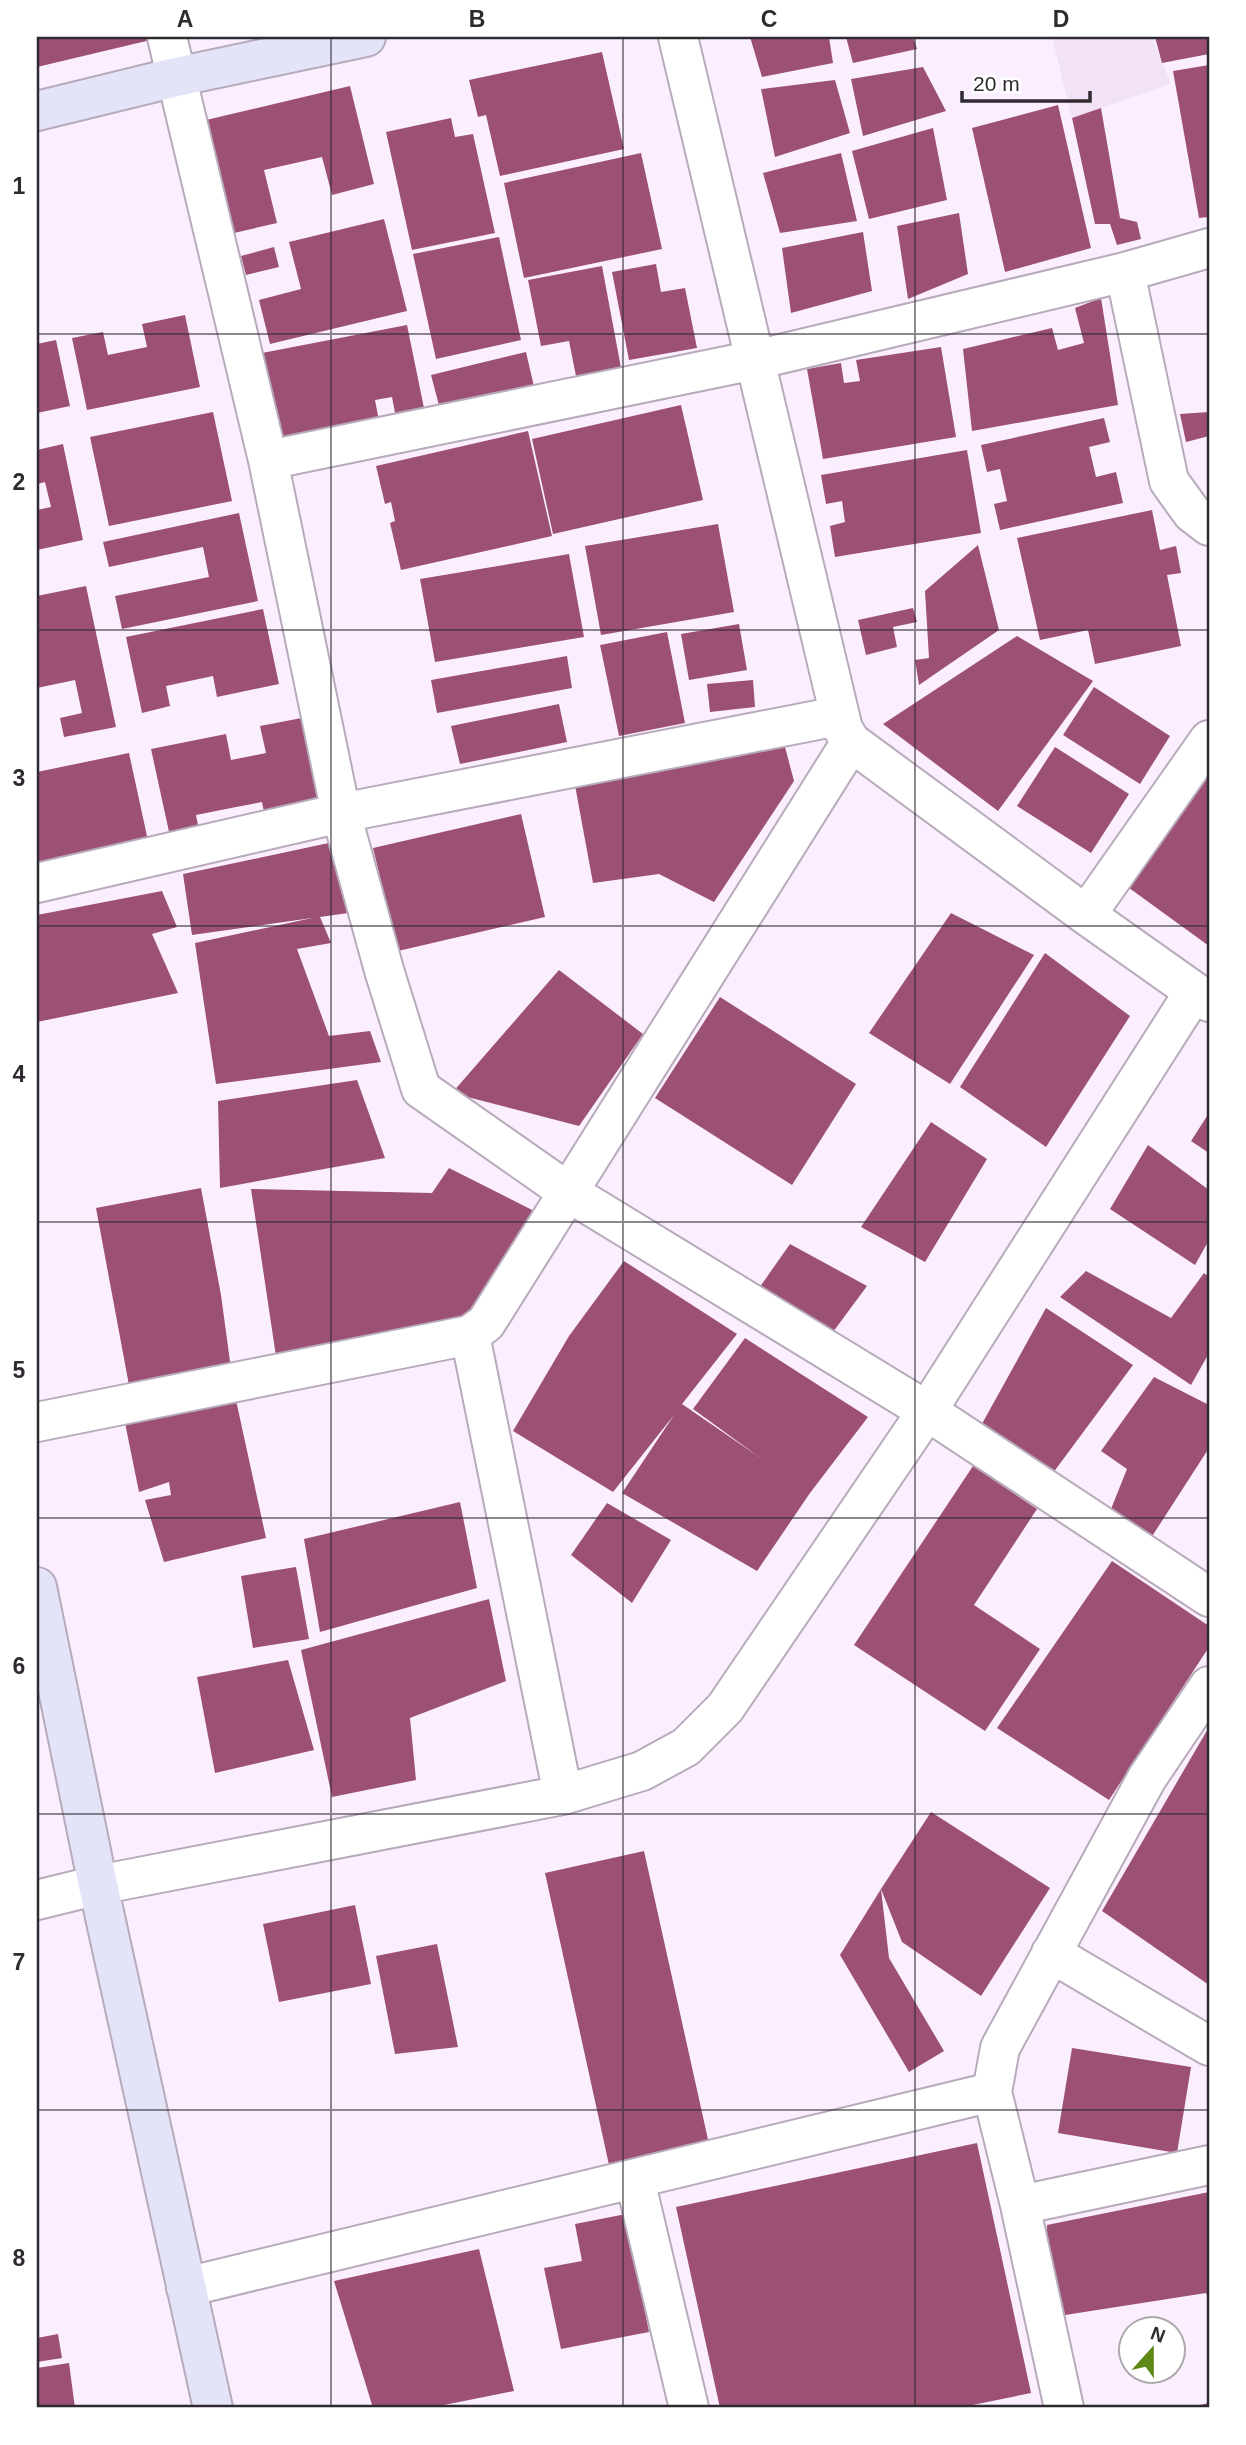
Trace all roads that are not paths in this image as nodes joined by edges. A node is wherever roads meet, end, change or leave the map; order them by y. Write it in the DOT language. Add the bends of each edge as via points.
graph roads {
  1 [pos="167,37"];
  2 [pos="366,37"];
  3 [pos="678,37"];
  4 [pos="176,76"];
  5 [pos="37,111"];
  6 [pos="1209,248"];
  7 [pos="1125,272"];
  8 [pos="755,360"];
  9 [pos="268,460"];
  10 [pos="1209,526"];
  11 [pos="845,729"];
  12 [pos="1209,740"];
  13 [pos="341,813"];
  14 [pos="37,883"];
  15 [pos="1086,915"];
  16 [pos="1202,997"];
  17 [pos="568,1192"];
  18 [pos="470,1335"];
  19 [pos="927,1411"];
  20 [pos="37,1422"];
  21 [pos="37,1587"];
  22 [pos="1209,1597"];
  23 [pos="1209,1686"];
  24 [pos="563,1795"];
  25 [pos="98,1885"];
  26 [pos="37,1900"];
  27 [pos="1051,1953"];
  28 [pos="1209,2046"];
  29 [pos="992,2092"];
  30 [pos="1209,2165"];
  31 [pos="635,2180"];
  32 [pos="1020,2205"];
  33 [pos="186,2287"];
  34 [pos="213,2408"];
  35 [pos="689,2408"];
  36 [pos="1064,2408"];
  1 -- 4 [label="street"];
  2 -- 4 [label="street"];
  3 -- 8 [label="street"];
  4 -- 5 [label="street"];
  4 -- 9 [label="street"];
  6 -- 7 [label="street"];
  7 -- 8 [label="street"];
  7 -- 10 [label="street" via="1169,481 1192,513"];
  8 -- 9 [label="street"];
  8 -- 11 [label="street"];
  9 -- 13 [label="street"];
  11 -- 13 [label="street"];
  11 -- 15 [label="street"];
  11 -- 17 [label="street"];
  12 -- 15 [label="street"];
  13 -- 14 [label="street"];
  13 -- 17 [label="street" via="421,1089"];
  15 -- 16 [label="street"];
  16 -- 19 [label="street"];
  17 -- 18 [label="street" via="486,1323"];
  17 -- 19 [label="street"];
  18 -- 20 [label="street"];
  18 -- 24 [label="street"];
  19 -- 22 [label="street"];
  19 -- 24 [label="street" via="725,1708 687,1747 642,1771"];
  21 -- 25 [label="street"];
  23 -- 27 [label="street" via="1147,1778"];
  24 -- 25 [label="street"];
  25 -- 26 [label="street"];
  25 -- 33 [label="street"];
  27 -- 28 [label="street"];
  27 -- 29 [label="street" via="1000,2048"];
  29 -- 31 [label="street"];
  29 -- 32 [label="street"];
  30 -- 32 [label="street"];
  31 -- 33 [label="street"];
  31 -- 35 [label="street"];
  32 -- 36 [label="street"];
  33 -- 34 [label="street"];
}
